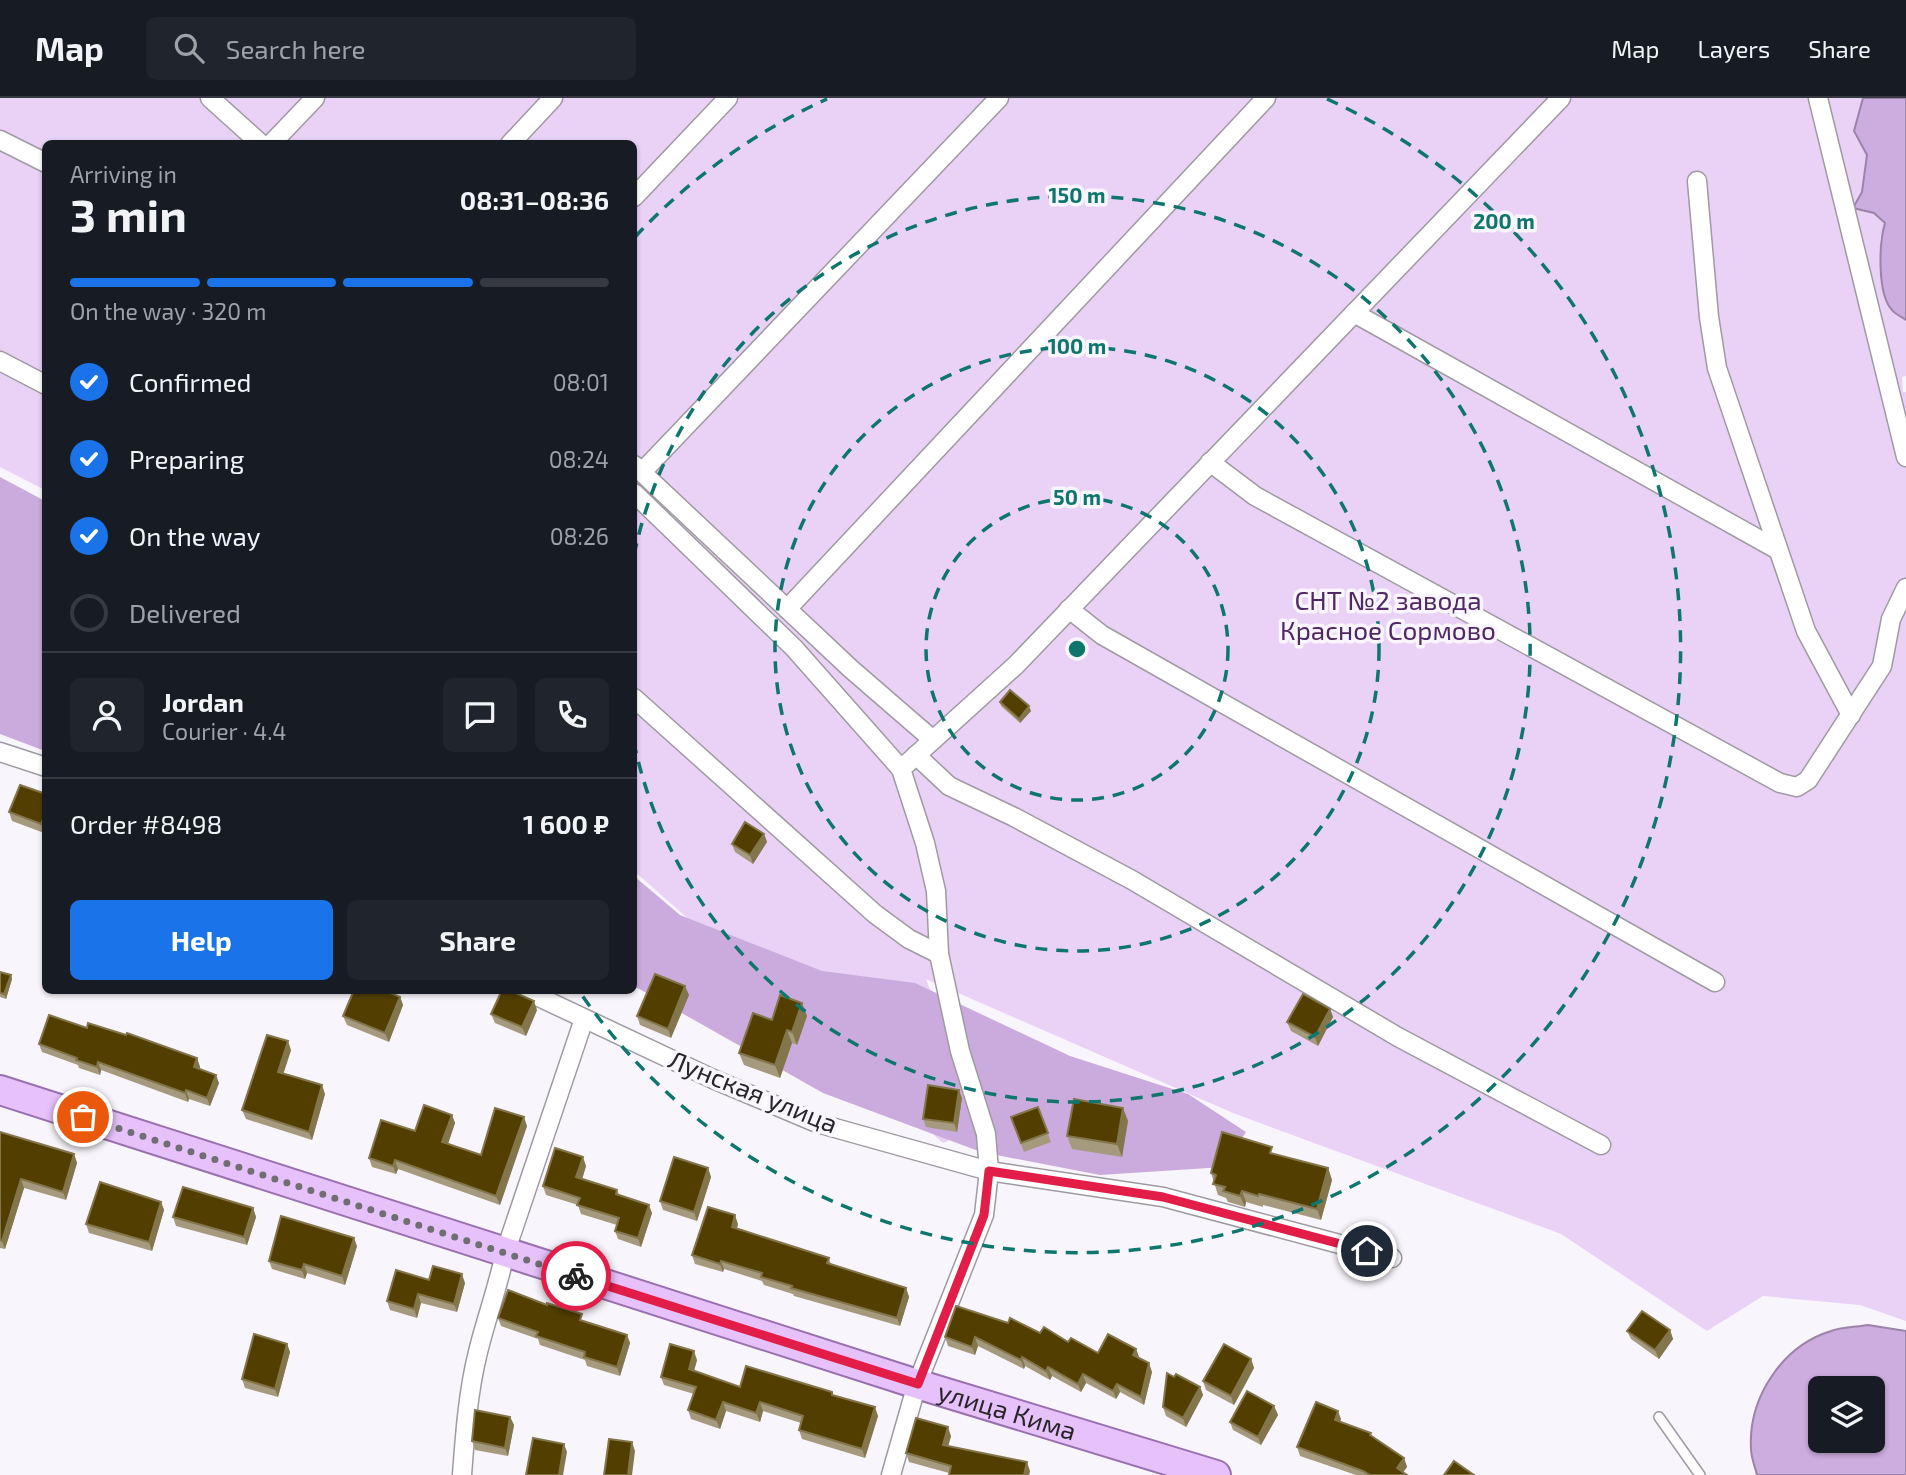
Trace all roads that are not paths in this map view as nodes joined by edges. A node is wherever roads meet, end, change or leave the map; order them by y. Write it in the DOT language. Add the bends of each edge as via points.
graph roads {
  1 [pos="210,98"];
  2 [pos="315,98"];
  3 [pos="553,98"];
  4 [pos="729,98"];
  5 [pos="999,98"];
  6 [pos="1266,98"];
  7 [pos="1561,98"];
  8 [pos="1818,98"];
  9 [pos="0,140"];
  10 [pos="257,140"];
  11 [pos="275,140"];
  12 [pos="514,140"];
  13 [pos="42,161"];
  14 [pos="1697,181"];
  15 [pos="637,194"];
  16 [pos="1354,313"];
  17 [pos="0,361"];
  18 [pos="42,383"];
  19 [pos="1906,457"];
  20 [pos="1210,462"];
  21 [pos="638,468"];
  22 [pos="637,496"];
  23 [pos="1778,551"];
  24 [pos="1906,588"];
  25 [pos="788,609"];
  26 [pos="1069,609"];
  27 [pos="637,701"];
  28 [pos="1851,715"];
  29 [pos="933,740"];
  30 [pos="0,752"];
  31 [pos="916,755"];
  32 [pos="42,766"];
  33 [pos="901,769"];
  34 [pos="939,954"];
  35 [pos="1715,982"];
  36 [pos="532,994"];
  37 [pos="584,1019"];
  38 [pos="0,1090"];
  39 [pos="1601,1145"];
  40 [pos="989,1171"];
  41 [pos="505,1253"];
  42 [pos="1392,1258"];
  43 [pos="918,1384"];
  44 [pos="1659,1417"];
  45 [pos="462,1475"];
  46 [pos="891,1475"];
  47 [pos="1216,1475"];
  48 [pos="1700,1475"];
  1 -- 10 [label="street"];
  2 -- 11 [label="street"];
  3 -- 12 [label="street"];
  4 -- 15 [label="street"];
  5 -- 21 [label="street"];
  6 -- 25 [label="street"];
  7 -- 16 [label="street"];
  8 -- 19 [label="street"];
  9 -- 13 [label="street"];
  14 -- 23 [label="street" via="1717,368"];
  16 -- 20 [label="street"];
  16 -- 23 [label="street"];
  17 -- 18 [label="street"];
  20 -- 26 [label="street"];
  20 -- 28 [label="street" via="1255,496 1780,783 1797,787 1808,780"];
  21 -- 25 [label="street"];
  22 -- 33 [label="street" via="794,648"];
  23 -- 28 [label="street" via="1806,631"];
  24 -- 28 [label="street" via="1891,619 1882,666"];
  25 -- 29 [label="street"];
  26 -- 29 [label="street"];
  26 -- 35 [label="street" via="1102,635"];
  27 -- 34 [label="street" via="874,914"];
  29 -- 31 [label="street"];
  30 -- 32 [label="street"];
  31 -- 33 [label="street"];
  31 -- 39 [label="street" via="948,786 1132,880 1398,1037"];
  33 -- 34 [label="street" via="936,891"];
  34 -- 40 [label="street" via="960,1051 986,1134"];
  36 -- 37 [label="street, Лунская улица"];
  37 -- 40 [label="street, Лунская улица" via="817,1123"];
  37 -- 41 [label="street"];
  38 -- 41 [label="main road, улица Кима"];
  40 -- 42 [label="street, Лунская улица" via="1163,1197"];
  40 -- 43 [label="street" via="984,1215"];
  41 -- 43 [label="main road, улица Кима"];
  41 -- 45 [label="street" via="477,1354"];
  43 -- 46 [label="street"];
  43 -- 47 [label="main road, улица Кима"];
  44 -- 48 [label="lane"];
}
